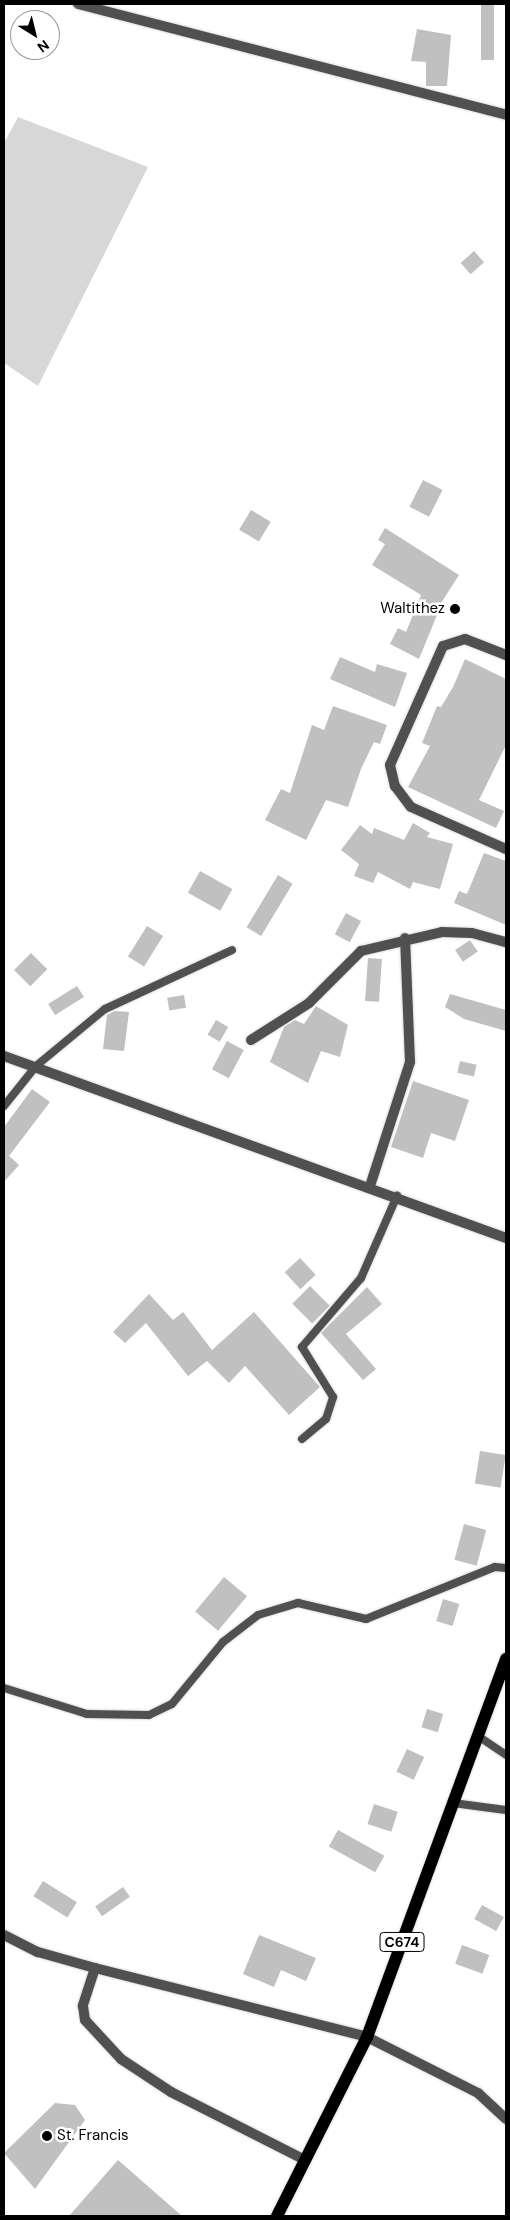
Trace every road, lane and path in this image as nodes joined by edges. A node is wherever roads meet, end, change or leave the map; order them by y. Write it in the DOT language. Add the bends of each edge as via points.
graph roads {
  1 [pos="78,4"];
  2 [pos="506,116"];
  3 [pos="506,655"];
  4 [pos="506,849"];
  5 [pos="405,938"];
  6 [pos="506,942"];
  7 [pos="232,950"];
  8 [pos="251,1040"];
  9 [pos="4,1056"];
  10 [pos="36,1066"];
  11 [pos="4,1106"];
  12 [pos="370,1186"];
  13 [pos="397,1196"];
  14 [pos="506,1238"];
  15 [pos="302,1439"];
  16 [pos="506,1568"];
  17 [pos="506,1659"];
  18 [pos="4,1688"];
  19 [pos="478,1736"];
  20 [pos="506,1755"];
  21 [pos="453,1803"];
  22 [pos="506,1810"];
  23 [pos="4,1935"];
  24 [pos="95,1968"];
  25 [pos="367,2037"];
  26 [pos="506,2119"];
  27 [pos="305,2160"];
  28 [pos="277,2216"];
  1 -- 2 [label="street"];
  3 -- 4 [label="street" via="465,639 443,646 390,765 395,786 411,807"];
  5 -- 6 [label="street" via="472,933"];
  5 -- 8 [label="street" via="361,951 309,1003"];
  5 -- 12 [label="street" via="410,1062"];
  7 -- 10 [label="lane" via="105,1009"];
  9 -- 10 [label="street"];
  10 -- 11 [label="lane"];
  10 -- 12 [label="street"];
  12 -- 13 [label="street"];
  13 -- 14 [label="street"];
  13 -- 15 [label="lane" via="361,1278 302,1347 334,1397 326,1419"];
  16 -- 18 [label="lane" via="495,1567 366,1619 298,1603 258,1615 223,1642 172,1704 149,1715 87,1714"];
  17 -- 19 [label="main road, C674"];
  19 -- 20 [label="lane"];
  19 -- 21 [label="main road, C674"];
  21 -- 22 [label="lane"];
  21 -- 25 [label="main road, C674"];
  23 -- 24 [label="street" via="38,1952"];
  24 -- 25 [label="street"];
  24 -- 27 [label="street" via="83,2006 85,2020 121,2059 171,2092"];
  25 -- 26 [label="street" via="478,2093"];
  25 -- 27 [label="main road, C674"];
  27 -- 28 [label="main road, C674"];
}
